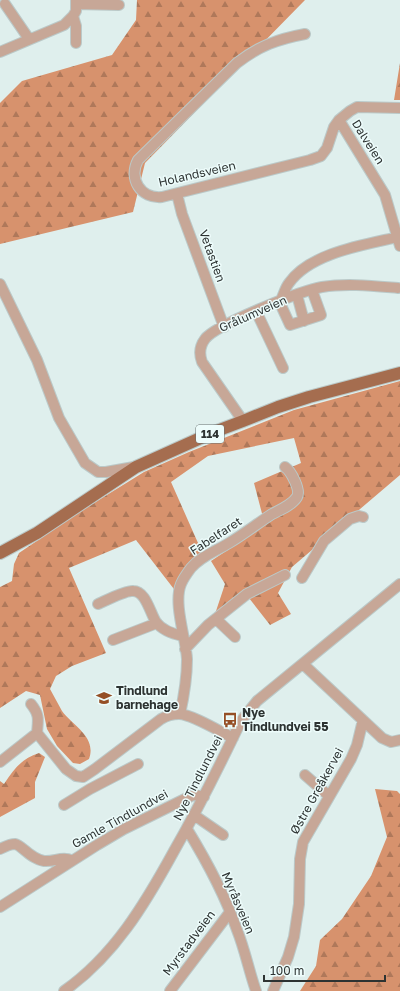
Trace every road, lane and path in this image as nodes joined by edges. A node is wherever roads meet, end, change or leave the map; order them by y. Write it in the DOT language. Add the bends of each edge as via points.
graph roads {
  1 [pos="76,2"];
  2 [pos="5,4"];
  3 [pos="119,5"];
  4 [pos="73,16"];
  5 [pos="305,34"];
  6 [pos="29,39"];
  7 [pos="76,43"];
  8 [pos="0,52"];
  9 [pos="400,108"];
  10 [pos="339,120"];
  11 [pos="177,194"];
  12 [pos="399,242"];
  13 [pos="0,284"];
  14 [pos="398,288"];
  15 [pos="312,290"];
  16 [pos="297,295"];
  17 [pos="280,301"];
  18 [pos="256,311"];
  19 [pos="304,321"];
  20 [pos="224,327"];
  21 [pos="283,368"];
  22 [pos="400,373"];
  23 [pos="243,421"];
  24 [pos="136,467"];
  25 [pos="285,467"];
  26 [pos="363,517"];
  27 [pos="0,553"];
  28 [pos="285,575"];
  29 [pos="302,578"];
  30 [pos="400,584"];
  31 [pos="98,604"];
  32 [pos="216,619"];
  33 [pos="157,623"];
  34 [pos="183,636"];
  35 [pos="236,637"];
  36 [pos="113,640"];
  37 [pos="185,649"];
  38 [pos="303,664"];
  39 [pos="31,704"];
  40 [pos="180,714"];
  41 [pos="364,720"];
  42 [pos="37,733"];
  43 [pos="233,738"];
  44 [pos="400,740"];
  45 [pos="0,762"];
  46 [pos="138,764"];
  47 [pos="305,775"];
  48 [pos="83,777"];
  49 [pos="90,789"];
  50 [pos="329,796"];
  51 [pos="204,797"];
  52 [pos="64,805"];
  53 [pos="194,815"];
  54 [pos="187,829"];
  55 [pos="223,835"];
  56 [pos="0,849"];
  57 [pos="72,860"];
  58 [pos="0,907"];
  59 [pos="230,912"];
  60 [pos="64,991"];
  61 [pos="170,991"];
  62 [pos="256,991"];
  63 [pos="273,991"];
  1 -- 3 [label="street"];
  1 -- 4 [label="street"];
  2 -- 6 [label="street"];
  4 -- 6 [label="street" via="64,25"];
  4 -- 7 [label="street"];
  5 -- 11 [label="street, Holandsveien" via="272,42 237,63 138,160 134,177 137,186 143,192 158,198"];
  6 -- 8 [label="street"];
  9 -- 10 [label="street, Holandsveien" via="357,107"];
  10 -- 11 [label="street, Holandsveien" via="327,148 315,159"];
  10 -- 12 [label="street, Dalveien" via="385,195"];
  11 -- 20 [label="street, Vetastien"];
  12 -- 17 [label="street" via="330,254 317,259 295,275"];
  13 -- 24 [label="street" via="37,360 59,418 86,463 98,472"];
  14 -- 15 [label="street, Grålumveien" via="341,285"];
  15 -- 16 [label="street, Grålumveien"];
  15 -- 19 [label="street" via="321,315"];
  16 -- 17 [label="street, Grålumveien"];
  16 -- 19 [label="street"];
  17 -- 18 [label="street, Grålumveien"];
  17 -- 19 [label="street" via="290,325"];
  18 -- 20 [label="street, Grålumveien"];
  18 -- 21 [label="street"];
  20 -- 23 [label="street, Grålumveien" via="208,335 201,345 200,356"];
  22 -- 23 [label="main road, 114" via="309,397"];
  23 -- 24 [label="main road, 114"];
  24 -- 27 [label="main road, 114" via="37,533"];
  25 -- 34 [label="street, Fabelfaret" via="297,486 297,497 230,543 204,557 192,568 181,584 179,602"];
  26 -- 29 [label="street" via="350,520 324,541"];
  28 -- 32 [label="street" via="247,594"];
  30 -- 38 [label="street, Nye Tindlundvei"];
  31 -- 33 [label="street" via="134,590 142,596"];
  32 -- 35 [label="street"];
  32 -- 37 [label="street"];
  33 -- 34 [label="street" via="172,634"];
  33 -- 36 [label="street"];
  34 -- 37 [label="street, Fabelfaret"];
  37 -- 40 [label="street, Fabelfaret" via="186,677"];
  38 -- 41 [label="street"];
  38 -- 43 [label="street, Nye Tindlundvei" via="257,702 241,722"];
  39 -- 42 [label="street" via="37,711"];
  40 -- 43 [label="street"];
  40 -- 48 [label="street" via="160,719"];
  41 -- 44 [label="street" via="386,741"];
  41 -- 50 [label="street, Østre Greåkervei" via="354,752"];
  42 -- 45 [label="street"];
  42 -- 48 [label="street" via="66,769 76,776"];
  43 -- 51 [label="street, Nye Tindlundvei"];
  46 -- 49 [label="street"];
  47 -- 50 [label="street"];
  48 -- 49 [label="street"];
  49 -- 52 [label="street"];
  50 -- 63 [label="street, Østre Greåkervei" via="302,842 299,904 294,937"];
  51 -- 53 [label="street, Nye Tindlundvei"];
  51 -- 57 [label="street, Gamle Tindlundvei" via="195,795 186,798 124,829"];
  53 -- 54 [label="street, Nye Tindlundvei"];
  53 -- 55 [label="street"];
  54 -- 59 [label="street, Myråsveien"];
  54 -- 60 [label="street, Nye Tindlundvei" via="149,896 120,937 98,962"];
  56 -- 57 [label="street, Gamle Tindlundvei" via="13,844 37,860"];
  57 -- 58 [label="street, Gamle Tindlundvei"];
  59 -- 61 [label="street, Myrstadveien"];
  59 -- 62 [label="street, Myråsveien"];
}
